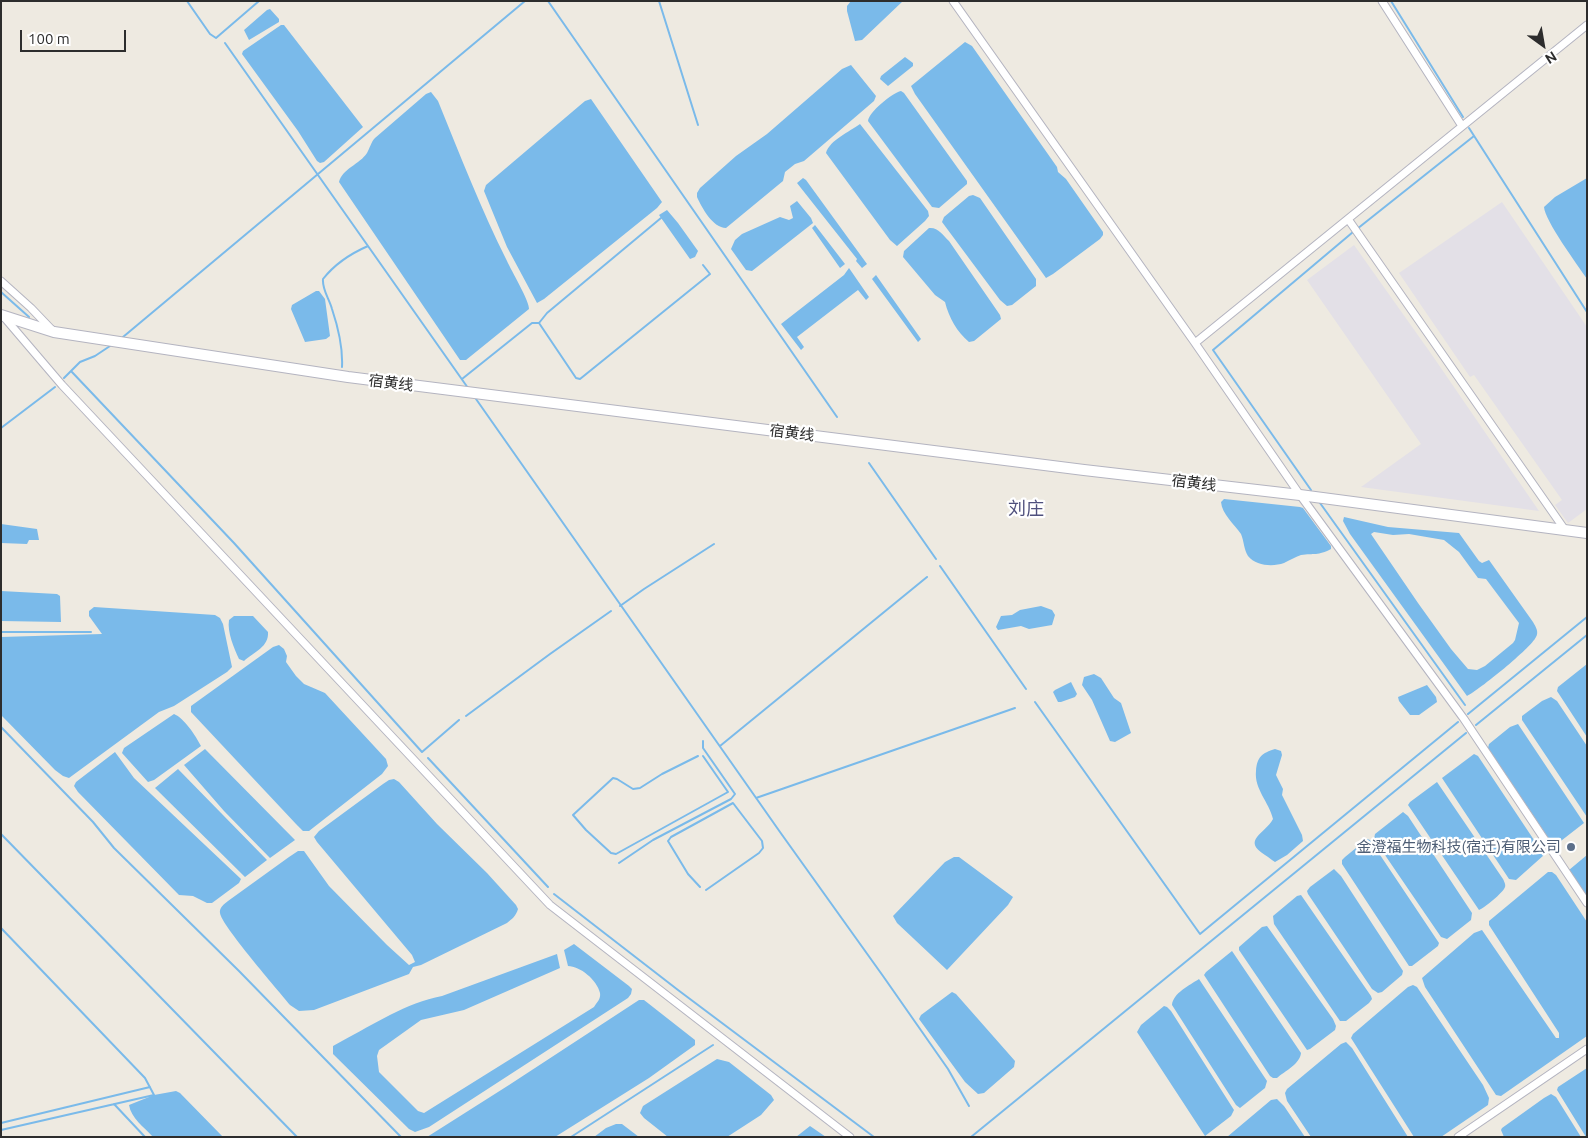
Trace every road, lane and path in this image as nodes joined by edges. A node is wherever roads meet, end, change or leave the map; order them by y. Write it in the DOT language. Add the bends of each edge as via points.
graph roads {
  1 [pos="953,1"];
  2 [pos="1382,1"];
  3 [pos="1587,25"];
  4 [pos="1462,126"];
  5 [pos="1348,218"];
  6 [pos="1,281"];
  7 [pos="3,316"];
  8 [pos="54,332"];
  9 [pos="1195,343"];
  10 [pos="1300,495"];
  11 [pos="1565,530"];
  12 [pos="1587,533"];
  13 [pos="1587,903"];
  14 [pos="1587,1049"];
  15 [pos="850,1137"];
  16 [pos="1458,1137"];
  1 -- 9 [label="street"];
  2 -- 4 [label="street"];
  3 -- 4 [label="street"];
  4 -- 5 [label="street"];
  5 -- 9 [label="street"];
  5 -- 11 [label="street"];
  6 -- 8 [label="street"];
  7 -- 8 [label="main road, 宿黄线"];
  7 -- 15 [label="street" via="62,385 550,905"];
  8 -- 10 [label="main road, 宿黄线" via="348,377"];
  9 -- 10 [label="street"];
  10 -- 11 [label="main road, 宿黄线"];
  10 -- 13 [label="street" via="1464,719"];
  11 -- 12 [label="main road, 宿黄线"];
  14 -- 16 [label="street"];
}
